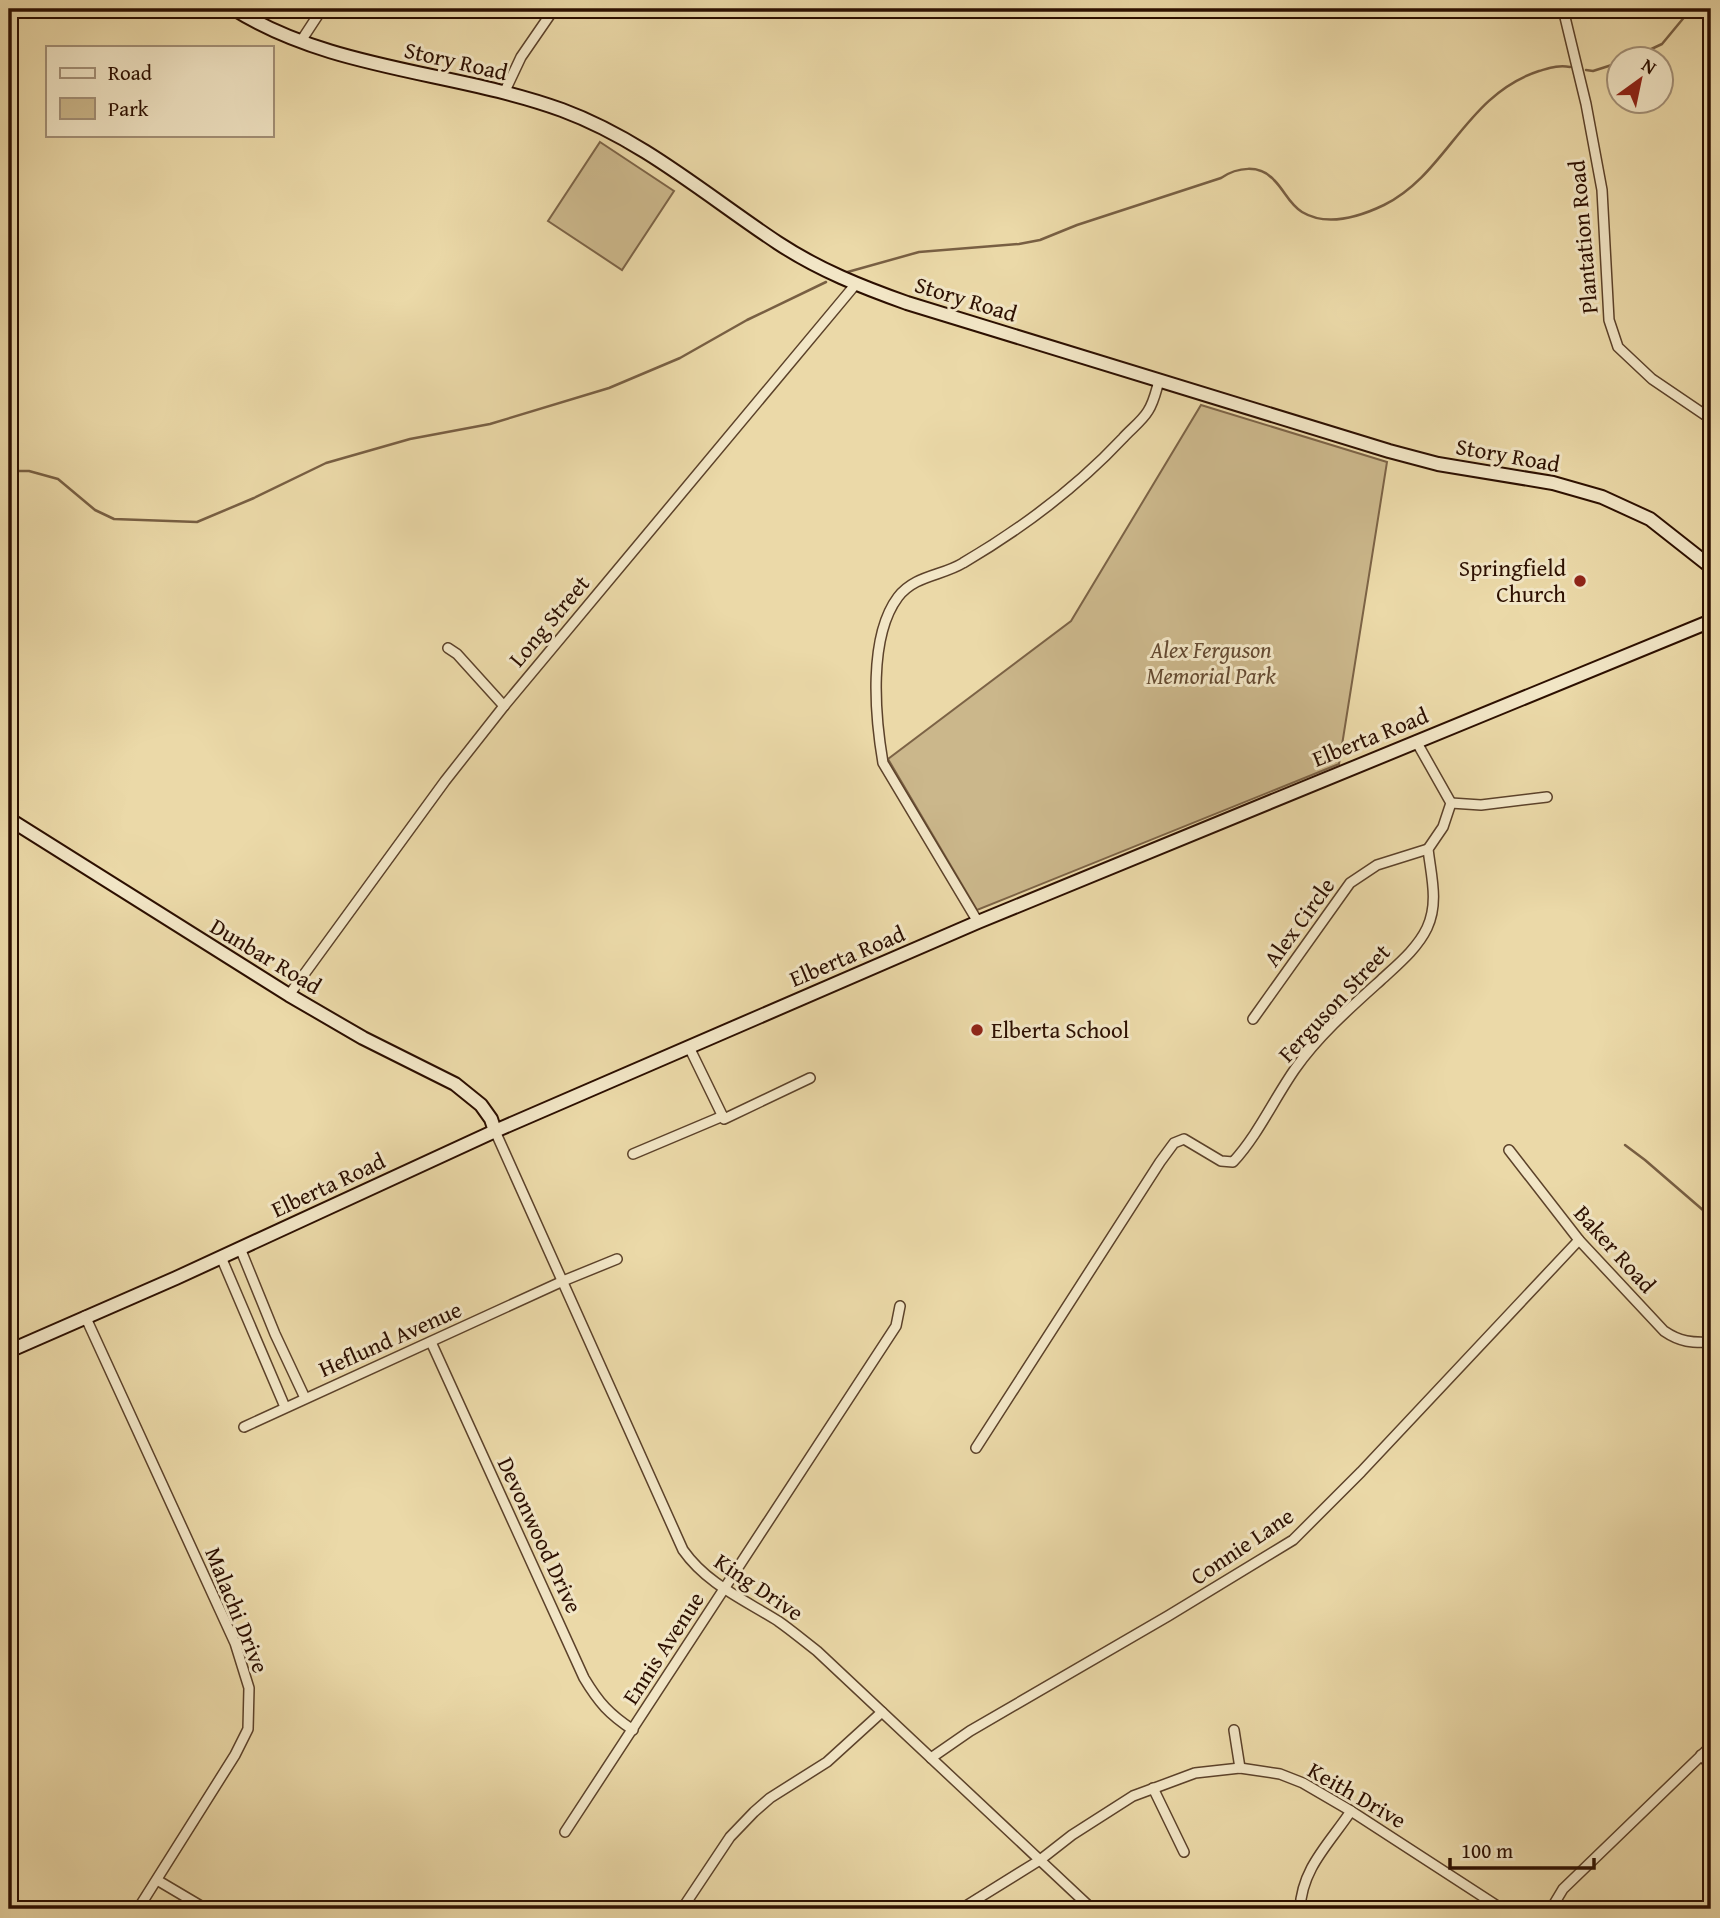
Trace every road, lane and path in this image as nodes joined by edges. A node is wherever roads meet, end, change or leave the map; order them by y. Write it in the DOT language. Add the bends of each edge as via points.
graph roads {
  1 [pos="234,9"];
  2 [pos="322,9"];
  3 [pos="554,9"];
  4 [pos="1563,9"];
  5 [pos="301,41"];
  6 [pos="504,93"];
  7 [pos="855,285"];
  8 [pos="1160,381"];
  9 [pos="1711,419"];
  10 [pos="1711,567"];
  11 [pos="1711,621"];
  12 [pos="448,648"];
  13 [pos="504,706"];
  14 [pos="1416,741"];
  15 [pos="1547,797"];
  16 [pos="1451,803"];
  17 [pos="9,819"];
  18 [pos="1428,849"];
  19 [pos="978,922"];
  20 [pos="289,995"];
  21 [pos="1253,1019"];
  22 [pos="689,1047"];
  23 [pos="810,1078"];
  24 [pos="723,1116"];
  25 [pos="495,1131"];
  26 [pos="1509,1150"];
  27 [pos="633,1154"];
  28 [pos="1579,1240"];
  29 [pos="240,1248"];
  30 [pos="221,1257"];
  31 [pos="617,1259"];
  32 [pos="563,1281"];
  33 [pos="900,1306"];
  34 [pos="85,1316"];
  35 [pos="431,1342"];
  36 [pos="1711,1342"];
  37 [pos="9,1351"];
  38 [pos="305,1398"];
  39 [pos="285,1407"];
  40 [pos="244,1427"];
  41 [pos="976,1448"];
  42 [pos="724,1590"];
  43 [pos="882,1712"];
  44 [pos="634,1730"];
  45 [pos="1234,1730"];
  46 [pos="1711,1746"];
  47 [pos="1701,1755"];
  48 [pos="932,1758"];
  49 [pos="1711,1766"];
  50 [pos="1240,1768"];
  51 [pos="1153,1788"];
  52 [pos="1351,1811"];
  53 [pos="565,1832"];
  54 [pos="1184,1852"];
  55 [pos="1040,1860"];
  56 [pos="157,1880"];
  57 [pos="978,1899"];
  58 [pos="138,1909"];
  59 [pos="206,1909"];
  60 [pos="682,1909"];
  61 [pos="961,1909"];
  62 [pos="984,1909"];
  63 [pos="1092,1909"];
  64 [pos="1300,1909"];
  65 [pos="1502,1909"];
  66 [pos="1551,1909"];
  1 -- 5 [label="street, Story Road"];
  2 -- 5 [label="street"];
  3 -- 6 [label="street" via="521,57"];
  4 -- 9 [label="street, Plantation Road" via="1602,190 1609,320 1618,347 1652,379"];
  5 -- 6 [label="street, Story Road"];
  6 -- 7 [label="street, Story Road" via="562,110 622,137 778,243"];
  7 -- 8 [label="street, Story Road"];
  7 -- 13 [label="street, Long Street"];
  8 -- 10 [label="street, Story Road" via="1438,464 1602,496 1650,519"];
  8 -- 19 [label="street" via="1148,412 1082,477 960,565 913,582 896,600 882,631 876,671 883,763"];
  11 -- 14 [label="street, Elberta Road"];
  12 -- 13 [label="street"];
  13 -- 20 [label="street, Long Street"];
  14 -- 16 [label="street"];
  14 -- 19 [label="street, Elberta Road"];
  15 -- 16 [label="street"];
  16 -- 18 [label="street" via="1443,827"];
  17 -- 20 [label="street, Dunbar Road"];
  18 -- 21 [label="street, Alex Circle" via="1377,865 1350,883"];
  18 -- 41 [label="street, Ferguson Street" via="1433,910 1414,947 1297,1066 1233,1162 1222,1161 1184,1139 1174,1143"];
  19 -- 22 [label="street, Elberta Road"];
  20 -- 25 [label="street, Dunbar Road" via="455,1084 481,1105"];
  22 -- 24 [label="street"];
  22 -- 25 [label="street, Elberta Road"];
  23 -- 24 [label="street"];
  24 -- 27 [label="street"];
  25 -- 29 [label="street, Elberta Road"];
  25 -- 32 [label="street, King Drive"];
  26 -- 28 [label="street, Baker Road"];
  28 -- 36 [label="street, Baker Road" via="1664,1331 1678,1340"];
  28 -- 48 [label="street, Connie Lane" via="1293,1540"];
  29 -- 30 [label="street, Elberta Road"];
  29 -- 38 [label="street, Heflund Avenue"];
  30 -- 34 [label="street, Elberta Road"];
  30 -- 39 [label="street"];
  31 -- 32 [label="street, Heflund Avenue"];
  32 -- 35 [label="street, Heflund Avenue"];
  32 -- 42 [label="street, King Drive" via="683,1550"];
  33 -- 42 [label="street, Ennis Avenue" via="896,1326"];
  34 -- 37 [label="street, Elberta Road"];
  34 -- 56 [label="street, Malachi Drive" via="235,1643 249,1688 248,1729"];
  35 -- 38 [label="street, Heflund Avenue"];
  35 -- 44 [label="street, Devonwood Drive" via="584,1678 610,1715"];
  38 -- 39 [label="street"];
  39 -- 40 [label="street"];
  42 -- 43 [label="street, King Drive" via="808,1644"];
  42 -- 44 [label="street, Ennis Avenue"];
  43 -- 48 [label="street, King Drive"];
  43 -- 60 [label="street" via="827,1762 754,1812 730,1836"];
  44 -- 53 [label="street, Ennis Avenue"];
  45 -- 50 [label="street"];
  46 -- 47 [label="street"];
  47 -- 49 [label="street"];
  47 -- 66 [label="street" via="1563,1889"];
  48 -- 55 [label="street, King Drive"];
  50 -- 51 [label="street, Keith Drive" via="1195,1773"];
  50 -- 52 [label="street, Keith Drive" via="1280,1774"];
  51 -- 54 [label="street"];
  51 -- 55 [label="street, Keith Drive" via="1082,1828"];
  52 -- 64 [label="street" via="1306,1875"];
  52 -- 65 [label="street, Keith Drive"];
  55 -- 57 [label="street, Keith Drive"];
  55 -- 63 [label="street, King Drive"];
  56 -- 58 [label="street, Malachi Drive"];
  56 -- 59 [label="street"];
  57 -- 61 [label="street, Keith Drive"];
  57 -- 62 [label="street"];
}
